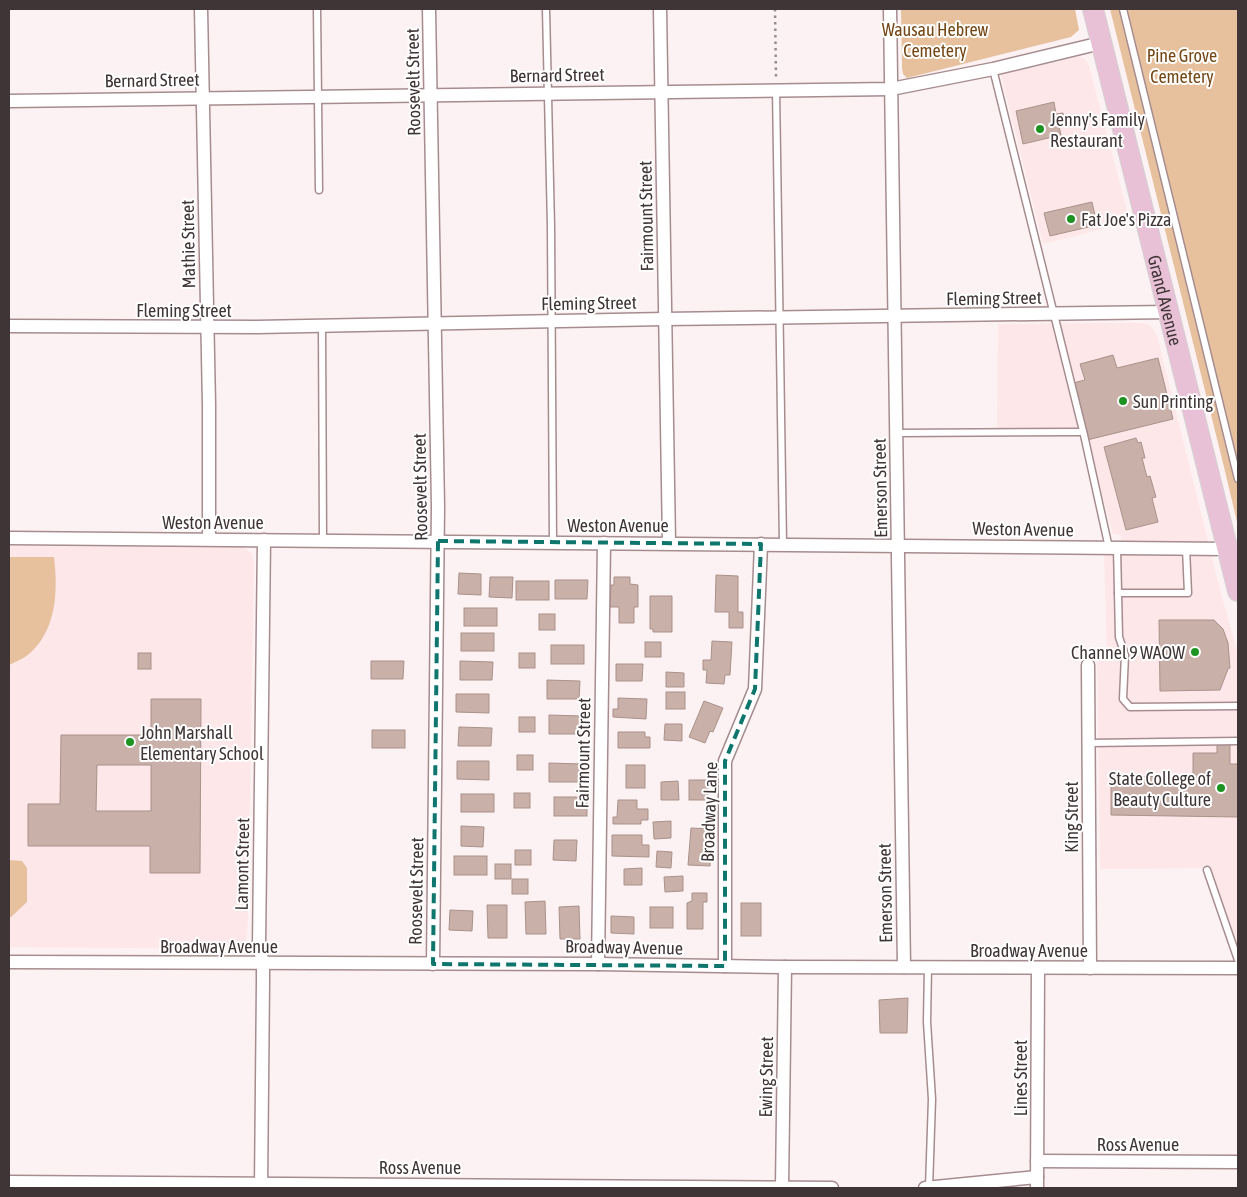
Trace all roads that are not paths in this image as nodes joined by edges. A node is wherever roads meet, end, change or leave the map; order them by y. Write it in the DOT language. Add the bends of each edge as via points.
graph roads {
  1 [pos="201,9"];
  2 [pos="317,9"];
  3 [pos="429,9"];
  4 [pos="546,9"];
  5 [pos="660,9"];
  6 [pos="890,9"];
  7 [pos="1093,9"];
  8 [pos="1123,9"];
  9 [pos="1102,43"];
  10 [pos="993,69"];
  11 [pos="891,89"];
  12 [pos="776,90"];
  13 [pos="661,92"];
  14 [pos="547,93"];
  15 [pos="430,95"];
  16 [pos="317,96"];
  17 [pos="202,97"];
  18 [pos="9,100"];
  19 [pos="319,190"];
  20 [pos="1169,312"];
  21 [pos="1055,315"];
  22 [pos="894,317"];
  23 [pos="779,318"];
  24 [pos="665,319"];
  25 [pos="552,322"];
  26 [pos="434,324"];
  27 [pos="9,326"];
  28 [pos="322,326"];
  29 [pos="208,328"];
  30 [pos="1083,432"];
  31 [pos="897,433"];
  32 [pos="1238,479"];
  33 [pos="9,538"];
  34 [pos="209,539"];
  35 [pos="264,540"];
  36 [pos="324,540"];
  37 [pos="438,541"];
  38 [pos="554,542"];
  39 [pos="604,543"];
  40 [pos="669,543"];
  41 [pos="761,544"];
  42 [pos="783,544"];
  43 [pos="899,545"];
  44 [pos="1113,548"];
  45 [pos="1186,548"];
  46 [pos="1228,549"];
  47 [pos="1238,591"];
  48 [pos="1118,593"];
  49 [pos="1088,665"];
  50 [pos="1238,706"];
  51 [pos="1238,741"];
  52 [pos="1089,743"];
  53 [pos="1208,870"];
  54 [pos="1238,960"];
  55 [pos="9,962"];
  56 [pos="263,964"];
  57 [pos="432,964"];
  58 [pos="598,964"];
  59 [pos="725,966"];
  60 [pos="785,966"];
  61 [pos="904,967"];
  62 [pos="928,967"];
  63 [pos="1038,968"];
  64 [pos="1090,968"];
  65 [pos="1238,968"];
  66 [pos="1037,1161"];
  67 [pos="1238,1162"];
  68 [pos="9,1182"];
  69 [pos="1037,1183"];
  70 [pos="261,1186"];
  71 [pos="782,1188"];
  72 [pos="832,1188"];
  73 [pos="925,1188"];
  74 [pos="930,1188"];
  1 -- 17 [label="street, Mathie Street"];
  2 -- 16 [label="lane"];
  3 -- 15 [label="street, Roosevelt Street"];
  4 -- 14 [label="lane"];
  5 -- 13 [label="street, Fairmount Street"];
  6 -- 11 [label="street, Emerson Street"];
  7 -- 9 [label="main road, Grand Avenue"];
  8 -- 32 [label="lane"];
  9 -- 10 [label="street, Bernard Street"];
  9 -- 20 [label="main road, Grand Avenue"];
  10 -- 11 [label="street, Bernard Street"];
  10 -- 21 [label="lane"];
  11 -- 12 [label="street, Bernard Street"];
  11 -- 22 [label="street, Emerson Street"];
  12 -- 13 [label="street, Bernard Street"];
  12 -- 23 [label="lane"];
  13 -- 14 [label="street, Bernard Street"];
  13 -- 24 [label="street, Fairmount Street"];
  14 -- 15 [label="street, Bernard Street"];
  14 -- 25 [label="lane"];
  15 -- 16 [label="street, Bernard Street"];
  15 -- 26 [label="street, Roosevelt Street"];
  16 -- 17 [label="street, Bernard Street"];
  16 -- 19 [label="lane"];
  17 -- 18 [label="street, Bernard Street"];
  17 -- 29 [label="street, Mathie Street"];
  20 -- 21 [label="street, Fleming Street"];
  20 -- 46 [label="main road, Grand Avenue"];
  21 -- 22 [label="street, Fleming Street"];
  21 -- 30 [label="lane"];
  22 -- 23 [label="street, Fleming Street"];
  22 -- 31 [label="street, Emerson Street"];
  23 -- 24 [label="street, Fleming Street"];
  23 -- 42 [label="lane"];
  24 -- 25 [label="street, Fleming Street"];
  24 -- 40 [label="street, Fairmount Street"];
  25 -- 26 [label="street, Fleming Street"];
  25 -- 38 [label="lane"];
  26 -- 28 [label="street, Fleming Street"];
  26 -- 37 [label="street, Roosevelt Street"];
  27 -- 29 [label="street, Fleming Street"];
  28 -- 29 [label="street, Fleming Street"];
  28 -- 36 [label="lane"];
  29 -- 34 [label="street, Mathie Street"];
  30 -- 31 [label="lane"];
  30 -- 44 [label="lane"];
  31 -- 43 [label="street, Emerson Street"];
  33 -- 34 [label="street, Weston Avenue"];
  34 -- 35 [label="street, Weston Avenue"];
  35 -- 36 [label="street, Weston Avenue"];
  35 -- 56 [label="street, Lamont Street" via="258,945"];
  36 -- 37 [label="street, Weston Avenue"];
  37 -- 38 [label="street, Weston Avenue"];
  37 -- 57 [label="street, Roosevelt Street"];
  38 -- 39 [label="street, Weston Avenue"];
  39 -- 40 [label="street, Weston Avenue"];
  39 -- 58 [label="street, Fairmount Street"];
  40 -- 41 [label="street, Weston Avenue"];
  41 -- 42 [label="street, Weston Avenue"];
  41 -- 59 [label="street, Broadway Lane" via="755,689 725,761"];
  42 -- 43 [label="street, Weston Avenue"];
  43 -- 44 [label="street, Weston Avenue"];
  43 -- 61 [label="street, Emerson Street"];
  44 -- 45 [label="street, Weston Avenue"];
  44 -- 48 [label="lane"];
  45 -- 46 [label="street, Weston Avenue"];
  45 -- 48 [label="lane" via="1188,593"];
  46 -- 47 [label="main road, Grand Avenue"];
  48 -- 50 [label="lane" via="1119,637 1125,655 1123,699 1130,707"];
  49 -- 52 [label="street, King Street"];
  51 -- 52 [label="lane"];
  52 -- 64 [label="street, King Street"];
  53 -- 54 [label="lane"];
  55 -- 56 [label="street, Broadway Avenue"];
  56 -- 57 [label="street, Broadway Avenue"];
  56 -- 70 [label="street, Lamont Street"];
  57 -- 58 [label="street, Broadway Avenue"];
  58 -- 59 [label="street, Broadway Avenue"];
  59 -- 60 [label="street, Broadway Avenue"];
  60 -- 61 [label="street, Broadway Avenue"];
  60 -- 71 [label="street, Ewing Street"];
  61 -- 62 [label="street, Broadway Avenue"];
  62 -- 63 [label="street, Broadway Avenue"];
  62 -- 74 [label="lane" via="927,1022 932,1099"];
  63 -- 64 [label="street, Broadway Avenue"];
  63 -- 66 [label="street, Lines Street"];
  64 -- 65 [label="street, Broadway Avenue"];
  66 -- 67 [label="street, Ross Avenue"];
  66 -- 69 [label="street, Lines Street"];
  68 -- 70 [label="street, Ross Avenue"];
  69 -- 74 [label="street"];
  70 -- 71 [label="street, Ross Avenue"];
  71 -- 72 [label="street, Ross Avenue"];
  73 -- 74 [label="street"];
}
